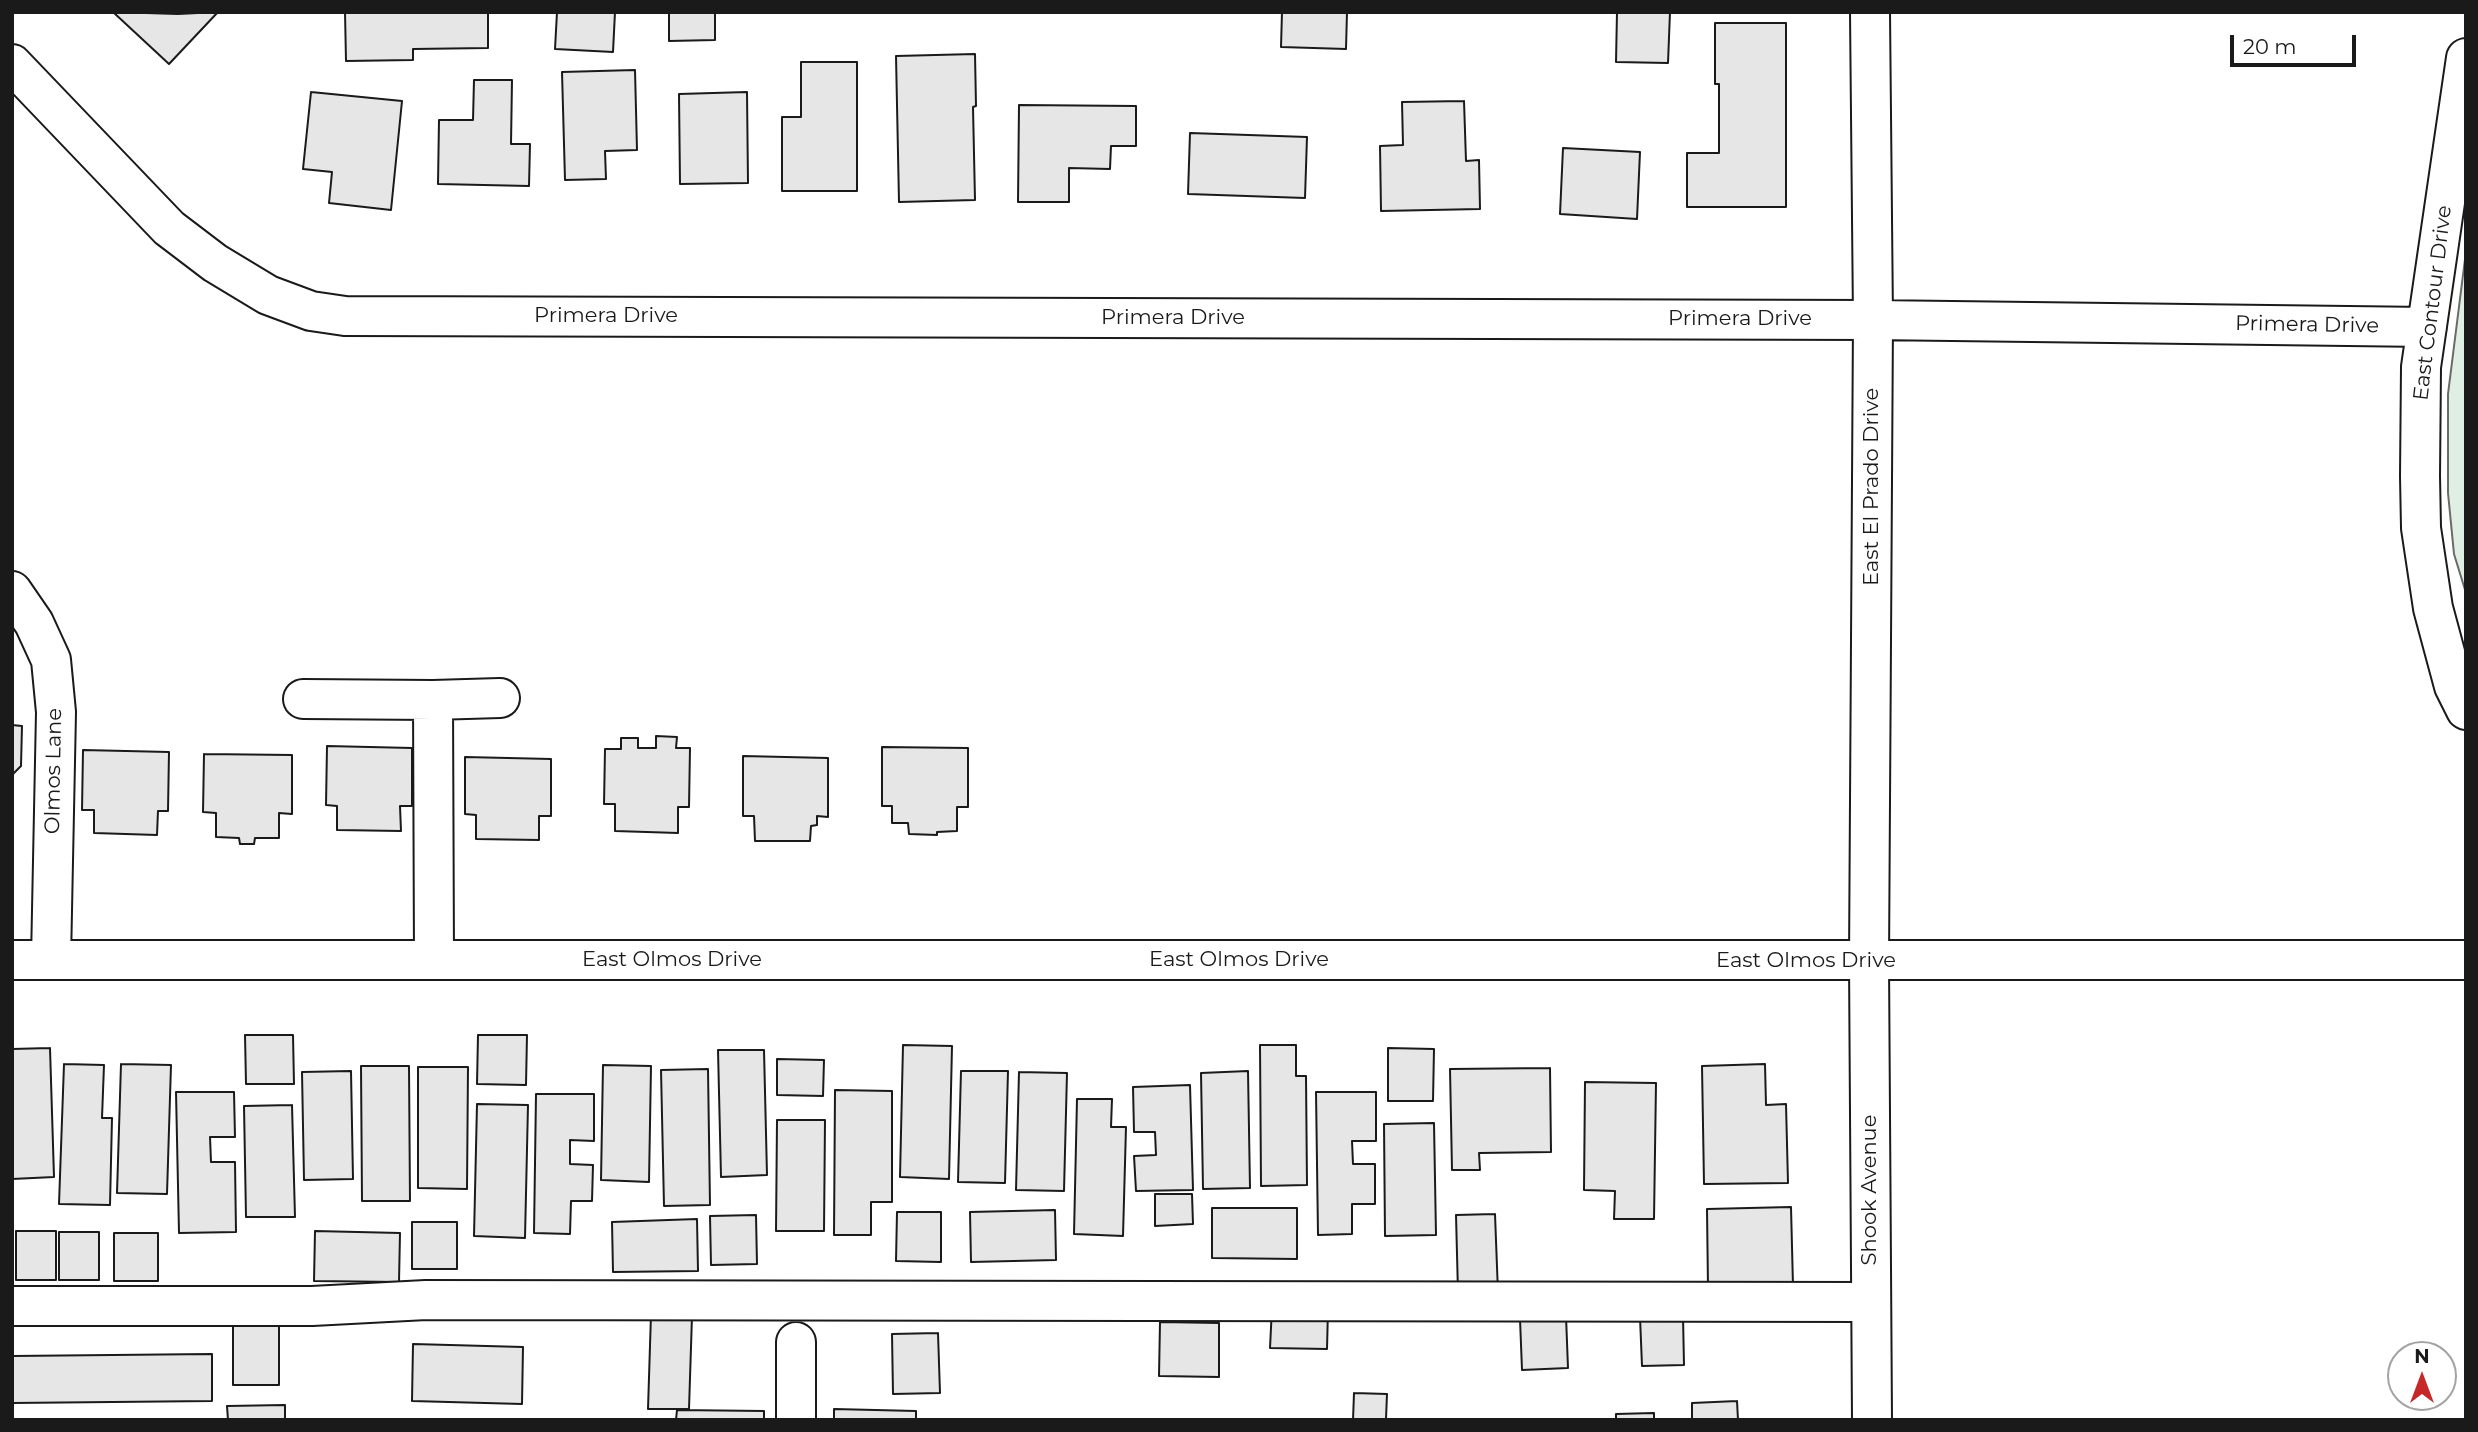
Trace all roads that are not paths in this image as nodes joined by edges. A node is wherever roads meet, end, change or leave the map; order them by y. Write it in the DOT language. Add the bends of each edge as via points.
graph roads {
  1 [pos="1870,12"];
  2 [pos="2466,58"];
  3 [pos="12,64"];
  4 [pos="1872,320"];
  5 [pos="2427,327"];
  6 [pos="12,591"];
  7 [pos="500,698"];
  8 [pos="303,699"];
  9 [pos="432,700"];
  10 [pos="2466,710"];
  11 [pos="12,960"];
  12 [pos="51,960"];
  13 [pos="434,960"];
  14 [pos="2466,960"];
  15 [pos="1869,961"];
  16 [pos="1871,1302"];
  17 [pos="12,1306"];
  18 [pos="796,1342"];
  19 [pos="796,1420"];
  20 [pos="1872,1420"];
  1 -- 4 [label="street, East El Prado Drive"];
  2 -- 5 [label="street, East Contour Drive"];
  3 -- 4 [label="street, Primera Drive" via="169,229 268,295 311,311"];
  4 -- 5 [label="street, Primera Drive"];
  4 -- 15 [label="street, East El Prado Drive"];
  5 -- 10 [label="street, East Contour Drive" via="2421,367 2421,528 2433,608 2454,686"];
  6 -- 12 [label="street, Olmos Lane" via="51,660 56,712"];
  7 -- 9 [label="street"];
  8 -- 9 [label="street"];
  9 -- 13 [label="street"];
  11 -- 12 [label="street, East Olmos Drive"];
  12 -- 13 [label="street, East Olmos Drive"];
  13 -- 15 [label="street, East Olmos Drive"];
  14 -- 15 [label="street, East Olmos Drive"];
  15 -- 16 [label="street, Shook Avenue"];
  16 -- 17 [label="street" via="426,1300 312,1306"];
  16 -- 20 [label="street, Shook Avenue"];
  18 -- 19 [label="street"];
}
